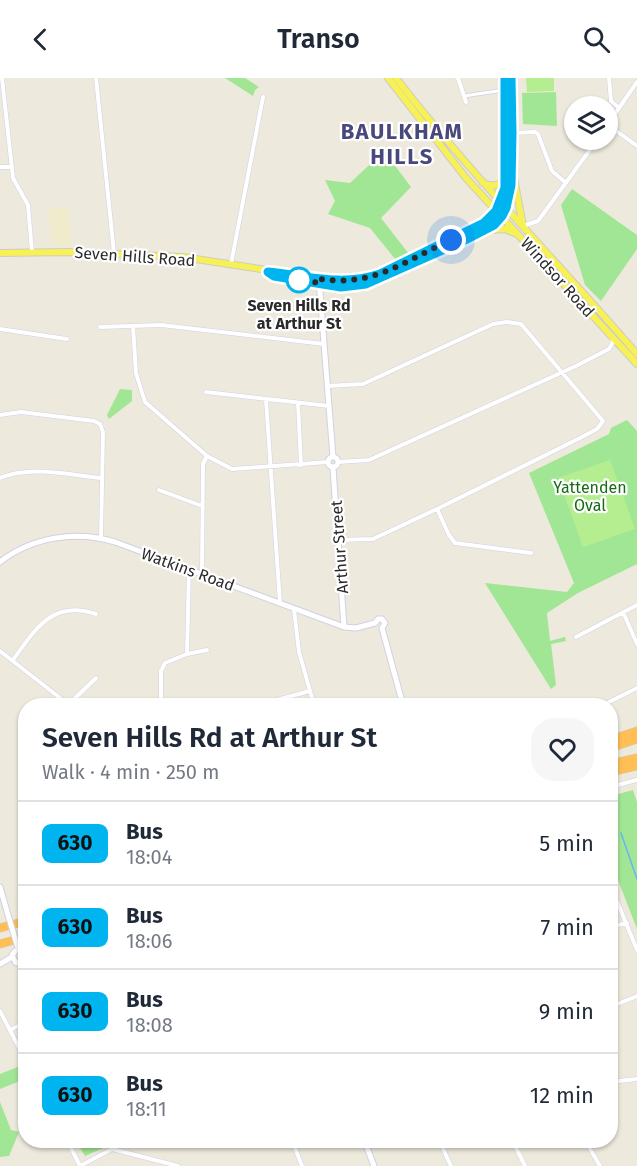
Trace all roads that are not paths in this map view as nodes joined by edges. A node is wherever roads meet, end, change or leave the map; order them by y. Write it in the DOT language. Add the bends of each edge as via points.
graph roads {
  1 [pos="2,78"];
  2 [pos="96,78"];
  3 [pos="388,78"];
  4 [pos="396,78"];
  5 [pos="458,78"];
  6 [pos="505,78"];
  7 [pos="511,78"];
  8 [pos="609,78"];
  9 [pos="637,82"];
  10 [pos="506,89"];
  11 [pos="464,96"];
  12 [pos="263,97"];
  13 [pos="466,102"];
  14 [pos="619,108"];
  15 [pos="618,132"];
  16 [pos="512,133"];
  17 [pos="637,146"];
  18 [pos="590,150"];
  19 [pos="0,167"];
  20 [pos="12,167"];
  21 [pos="512,168"];
  22 [pos="507,174"];
  23 [pos="481,183"];
  24 [pos="566,183"];
  25 [pos="503,205"];
  26 [pos="496,211"];
  27 [pos="502,216"];
  28 [pos="523,226"];
  29 [pos="486,230"];
  30 [pos="520,236"];
  31 [pos="0,253"];
  32 [pos="32,253"];
  33 [pos="114,254"];
  34 [pos="231,265"];
  35 [pos="320,281"];
  36 [pos="133,326"];
  37 [pos="100,327"];
  38 [pos="0,329"];
  39 [pos="612,336"];
  40 [pos="67,339"];
  41 [pos="324,344"];
  42 [pos="637,354"];
  43 [pos="637,364"];
  44 [pos="564,373"];
  45 [pos="327,386"];
  46 [pos="207,392"];
  47 [pos="266,400"];
  48 [pos="298,403"];
  49 [pos="329,406"];
  50 [pos="0,414"];
  51 [pos="207,456"];
  52 [pos="333,457"];
  53 [pos="328,462"];
  54 [pos="338,462"];
  55 [pos="301,465"];
  56 [pos="270,467"];
  57 [pos="333,468"];
  58 [pos="0,478"];
  59 [pos="102,478"];
  60 [pos="159,490"];
  61 [pos="202,506"];
  62 [pos="437,509"];
  63 [pos="101,538"];
  64 [pos="338,540"];
  65 [pos="531,553"];
  66 [pos="0,562"];
  67 [pos="189,569"];
  68 [pos="202,574"];
  69 [pos="280,603"];
  70 [pos="637,605"];
  71 [pos="294,608"];
  72 [pos="623,612"];
  73 [pos="96,614"];
  74 [pos="344,627"];
  75 [pos="576,637"];
  76 [pos="637,644"];
  77 [pos="207,650"];
  78 [pos="0,651"];
  79 [pos="187,654"];
  80 [pos="13,660"];
  81 [pos="96,678"];
  82 [pos="637,688"];
  83 [pos="310,691"];
  84 [pos="60,698"];
  85 [pos="76,698"];
  86 [pos="161,698"];
  87 [pos="284,698"];
  88 [pos="312,698"];
  89 [pos="401,698"];
  90 [pos="617,698"];
  91 [pos="637,731"];
  92 [pos="618,737"];
  93 [pos="637,739"];
  94 [pos="618,745"];
  95 [pos="637,758"];
  96 [pos="618,762"];
  97 [pos="637,766"];
  98 [pos="618,770"];
  99 [pos="636,782"];
  100 [pos="618,786"];
  101 [pos="0,887"];
  102 [pos="618,902"];
  103 [pos="18,923"];
  104 [pos="627,923"];
  105 [pos="618,925"];
  106 [pos="0,927"];
  107 [pos="18,939"];
  108 [pos="0,944"];
  109 [pos="18,948"];
  110 [pos="637,950"];
  111 [pos="12,957"];
  112 [pos="18,963"];
  113 [pos="0,964"];
  114 [pos="637,996"];
  115 [pos="618,1004"];
  116 [pos="0,1011"];
  117 [pos="18,1026"];
  118 [pos="10,1030"];
  119 [pos="18,1046"];
  120 [pos="637,1079"];
  121 [pos="618,1081"];
  122 [pos="71,1148"];
  123 [pos="295,1148"];
  124 [pos="367,1148"];
  125 [pos="443,1148"];
  126 [pos="516,1148"];
  127 [pos="590,1148"];
  128 [pos="171,1165"];
  129 [pos="80,1166"];
  130 [pos="178,1166"];
  131 [pos="302,1166"];
  132 [pos="374,1166"];
  133 [pos="451,1166"];
  134 [pos="525,1166"];
  135 [pos="600,1166"];
  1 -- 20 [label="street"];
  2 -- 33 [label="street"];
  3 -- 26 [label="main road, Windsor Road"];
  4 -- 23 [label="main road, Windsor Road"];
  5 -- 11 [label="street"];
  6 -- 10 [label="main road"];
  7 -- 16 [label="main road"];
  8 -- 14 [label="street" via="611,101"];
  9 -- 14 [label="street"];
  10 -- 11 [label="street"];
  10 -- 22 [label="main road"];
  11 -- 13 [label="street"];
  12 -- 34 [label="street"];
  15 -- 17 [label="street"];
  16 -- 21 [label="main road"];
  16 -- 24 [label="street" via="538,134 552,171"];
  18 -- 24 [label="street"];
  19 -- 20 [label="street"];
  20 -- 32 [label="street" via="15,183 28,205"];
  21 -- 25 [label="main road"];
  21 -- 28 [label="main road"];
  22 -- 23 [label="main road" via="497,185"];
  22 -- 25 [label="main road"];
  23 -- 25 [label="main road, Windsor Road"];
  24 -- 28 [label="street" via="536,223"];
  25 -- 26 [label="main road"];
  25 -- 27 [label="main road"];
  25 -- 28 [label="main road, Windsor Road"];
  26 -- 27 [label="main road, Windsor Road"];
  26 -- 35 [label="main road, Seven Hills Road" via="477,227 380,274 353,281"];
  27 -- 29 [label="main road, Seven Hills Road"];
  27 -- 30 [label="main road, Windsor Road"];
  28 -- 42 [label="main road, Windsor Road"];
  29 -- 30 [label="main road" via="502,229"];
  29 -- 35 [label="main road, Seven Hills Road" via="366,284 341,287"];
  30 -- 39 [label="main road, Windsor Road"];
  31 -- 32 [label="main road, Seven Hills Road"];
  32 -- 33 [label="main road, Seven Hills Road"];
  33 -- 34 [label="main road, Seven Hills Road" via="183,257"];
  34 -- 35 [label="main road, Seven Hills Road"];
  35 -- 41 [label="street"];
  36 -- 37 [label="street"];
  36 -- 41 [label="street" via="172,326"];
  36 -- 51 [label="street" via="136,373 145,402"];
  38 -- 40 [label="street"];
  39 -- 43 [label="main road, Windsor Road"];
  39 -- 44 [label="street" via="609,349"];
  41 -- 45 [label="street"];
  44 -- 45 [label="street" via="521,324 507,322 493,324 363,384"];
  44 -- 54 [label="street" via="369,460"];
  44 -- 62 [label="street" via="602,418 600,426"];
  45 -- 49 [label="street"];
  46 -- 47 [label="street"];
  47 -- 48 [label="street"];
  47 -- 56 [label="street"];
  48 -- 49 [label="street"];
  48 -- 55 [label="street"];
  49 -- 52 [label="street"];
  50 -- 59 [label="street" via="21,412 97,422 103,432"];
  51 -- 56 [label="street" via="232,469"];
  51 -- 61 [label="street" via="203,464"];
  52 -- 53 [label="street"];
  52 -- 54 [label="street"];
  53 -- 55 [label="street"];
  53 -- 57 [label="street"];
  54 -- 57 [label="street"];
  55 -- 56 [label="street"];
  56 -- 69 [label="street"];
  57 -- 64 [label="street, Arthur Street"];
  58 -- 59 [label="street" via="33,471"];
  59 -- 63 [label="street"];
  60 -- 61 [label="street"];
  61 -- 68 [label="street"];
  62 -- 64 [label="street" via="373,539"];
  62 -- 65 [label="street" via="455,543"];
  63 -- 66 [label="street, Watkins Road" via="49,539 20,549"];
  63 -- 67 [label="street, Watkins Road"];
  64 -- 74 [label="street, Arthur Street"];
  67 -- 68 [label="street, Watkins Road"];
  67 -- 79 [label="street"];
  68 -- 69 [label="street, Watkins Road"];
  69 -- 71 [label="street, Watkins Road"];
  70 -- 72 [label="street"];
  71 -- 74 [label="street, Watkins Road"];
  71 -- 83 [label="street"];
  72 -- 75 [label="street"];
  72 -- 76 [label="street"];
  73 -- 80 [label="street" via="73,610 49,616"];
  74 -- 89 [label="street, Watkins Road" via="356,628 382,619"];
  77 -- 79 [label="street"];
  78 -- 80 [label="street"];
  79 -- 86 [label="street" via="163,666"];
  80 -- 84 [label="street"];
  81 -- 85 [label="street"];
  82 -- 90 [label="street"];
  83 -- 87 [label="street"];
  83 -- 88 [label="street"];
  91 -- 92 [label="highway"];
  93 -- 94 [label="highway"];
  95 -- 96 [label="highway"];
  97 -- 98 [label="highway"];
  99 -- 100 [label="street"];
  101 -- 109 [label="street, bridge"];
  102 -- 104 [label="street"];
  103 -- 106 [label="highway"];
  104 -- 105 [label="street"];
  104 -- 110 [label="street"];
  107 -- 108 [label="highway"];
  109 -- 111 [label="street"];
  111 -- 112 [label="street"];
  111 -- 113 [label="street"];
  114 -- 115 [label="street"];
  116 -- 118 [label="street"];
  117 -- 118 [label="street"];
  118 -- 119 [label="street"];
  120 -- 121 [label="street"];
  122 -- 129 [label="street"];
  123 -- 131 [label="street"];
  124 -- 132 [label="street"];
  125 -- 133 [label="street"];
  126 -- 134 [label="street"];
  127 -- 135 [label="street"];
  128 -- 129 [label="street" via="112,1149"];
  128 -- 130 [label="street"];
}
